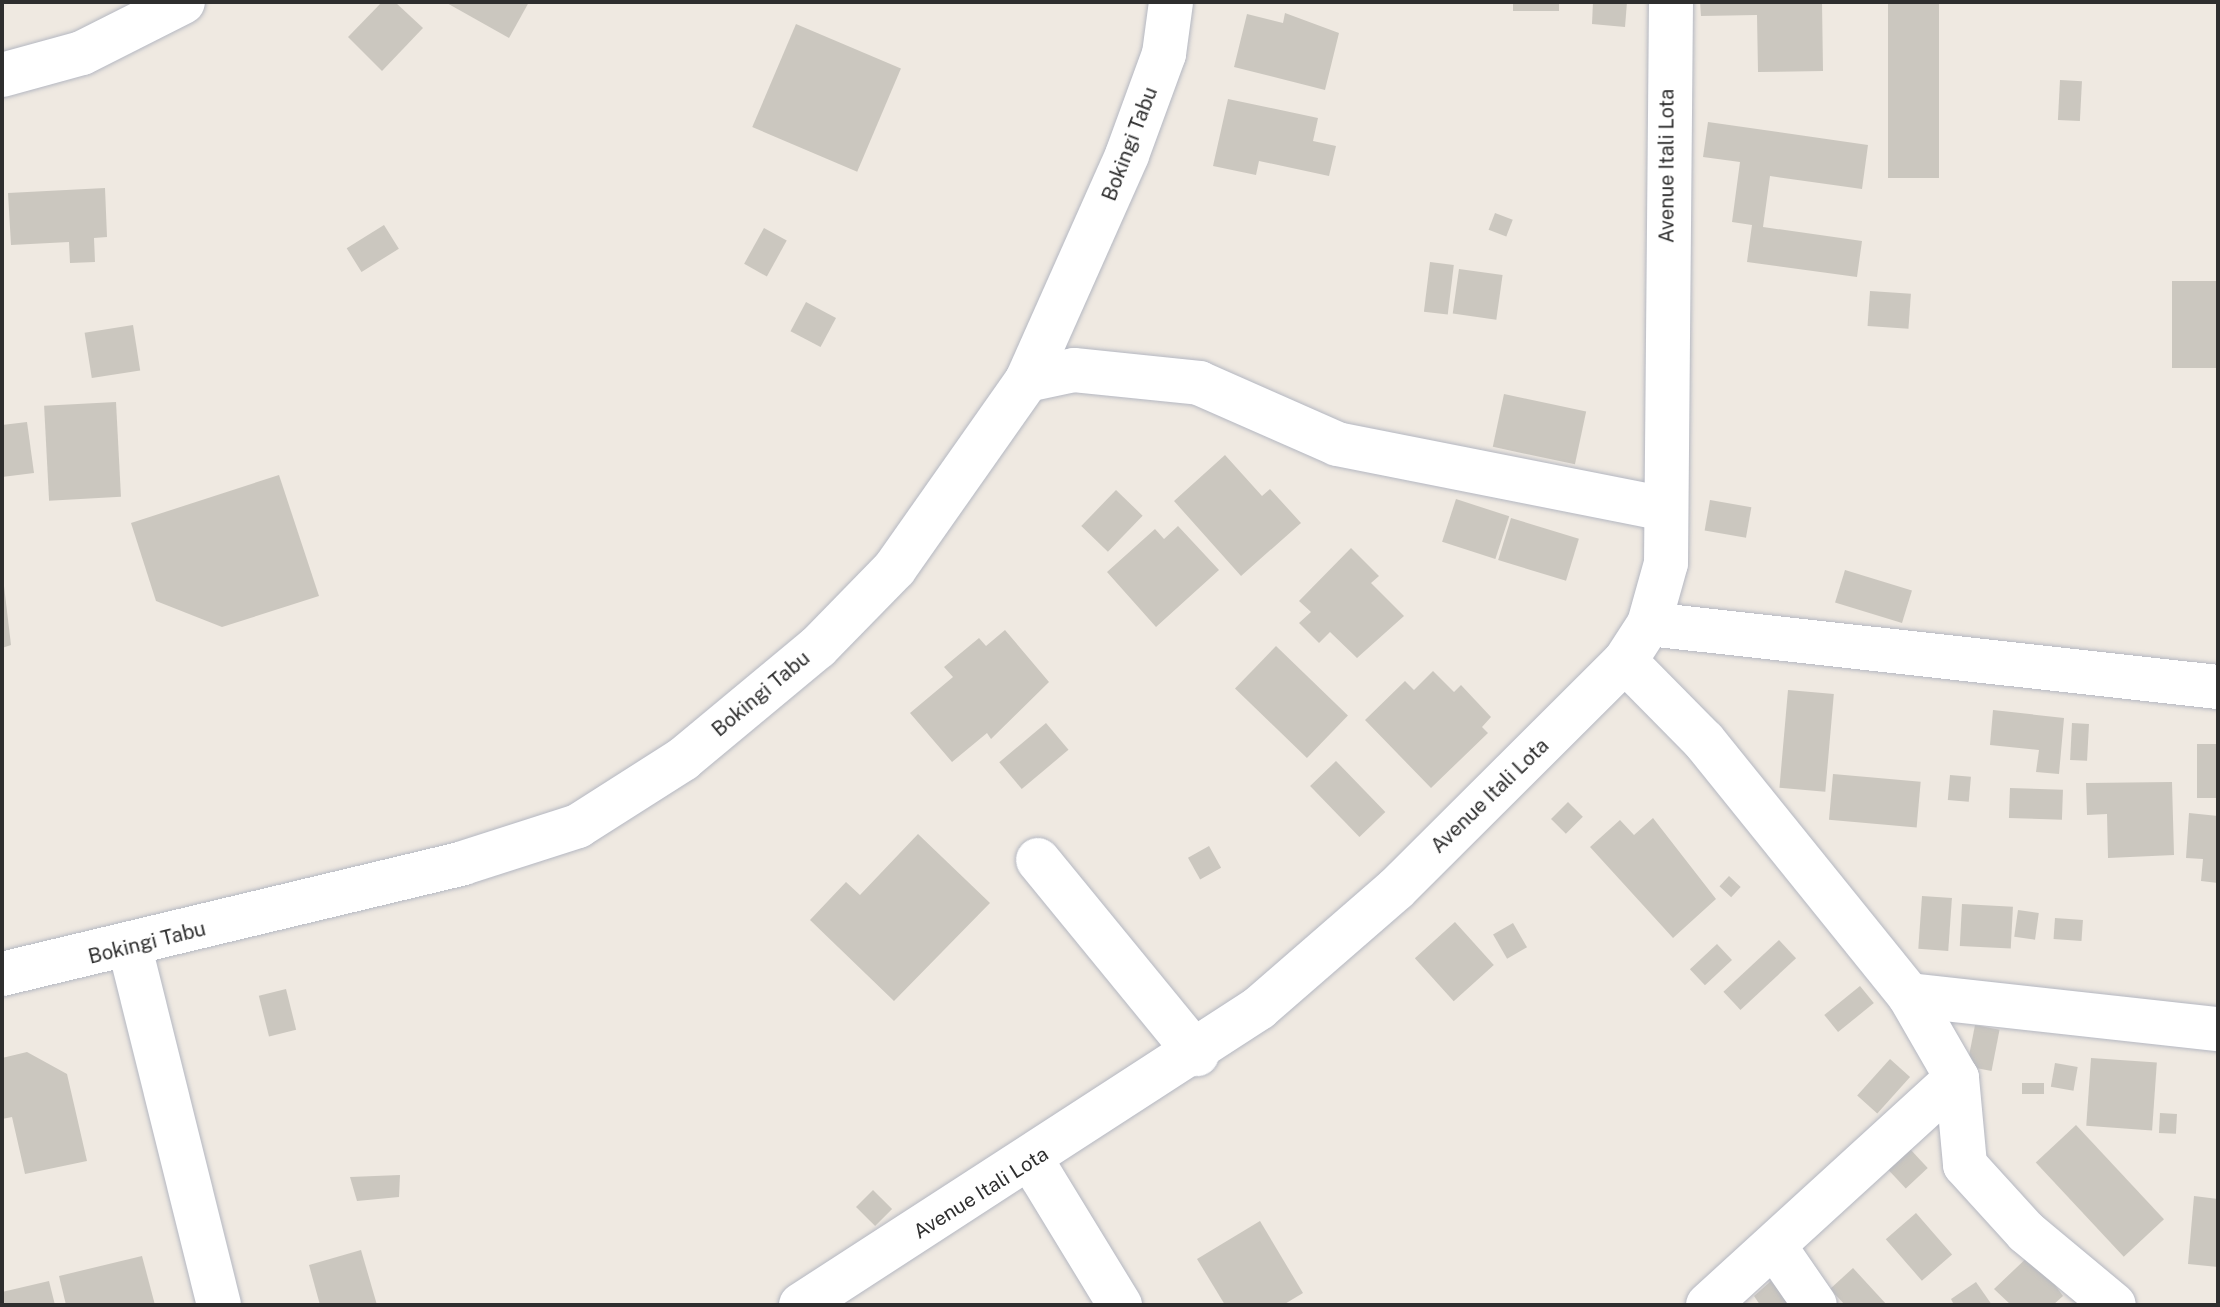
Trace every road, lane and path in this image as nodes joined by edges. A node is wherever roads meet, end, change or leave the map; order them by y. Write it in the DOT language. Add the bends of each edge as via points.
graph roads {
  1 [pos="183,2"];
  2 [pos="1171,2"];
  3 [pos="1671,2"];
  4 [pos="2,75"];
  5 [pos="1027,380"];
  6 [pos="1665,509"];
  7 [pos="1649,624"];
  8 [pos="1625,661"];
  9 [pos="2218,687"];
  10 [pos="1038,860"];
  11 [pos="130,948"];
  12 [pos="2,974"];
  13 [pos="1909,995"];
  14 [pos="2218,1029"];
  15 [pos="1197,1054"];
  16 [pos="1957,1078"];
  17 [pos="1032,1161"];
  18 [pos="1775,1247"];
  19 [pos="219,1305"];
  20 [pos="801,1305"];
  21 [pos="1120,1305"];
  22 [pos="1708,1305"];
  23 [pos="1815,1305"];
  24 [pos="2114,1305"];
  1 -- 4 [label="street" via="82,53"];
  2 -- 5 [label="street, Bokingi Tabu" via="1164,54 1127,155"];
  3 -- 6 [label="street, Avenue Itali Lota"];
  5 -- 6 [label="street" via="1074,370 1199,383 1337,444"];
  5 -- 11 [label="street, Bokingi Tabu" via="895,568 818,647 683,759 578,826"];
  6 -- 7 [label="street, Avenue Itali Lota" via="1666,563"];
  7 -- 8 [label="street, Avenue Itali Lota"];
  7 -- 9 [label="street"];
  8 -- 13 [label="street" via="1704,741"];
  8 -- 15 [label="street, Avenue Itali Lota" via="1396,889"];
  10 -- 15 [label="street"];
  11 -- 12 [label="street, Bokingi Tabu"];
  11 -- 19 [label="street"];
  13 -- 14 [label="street"];
  13 -- 16 [label="street"];
  15 -- 17 [label="street, Avenue Itali Lota"];
  16 -- 18 [label="street"];
  16 -- 24 [label="street" via="1965,1165 2026,1232"];
  17 -- 20 [label="street, Avenue Itali Lota"];
  17 -- 21 [label="street"];
  18 -- 22 [label="street"];
  18 -- 23 [label="street"];
}
